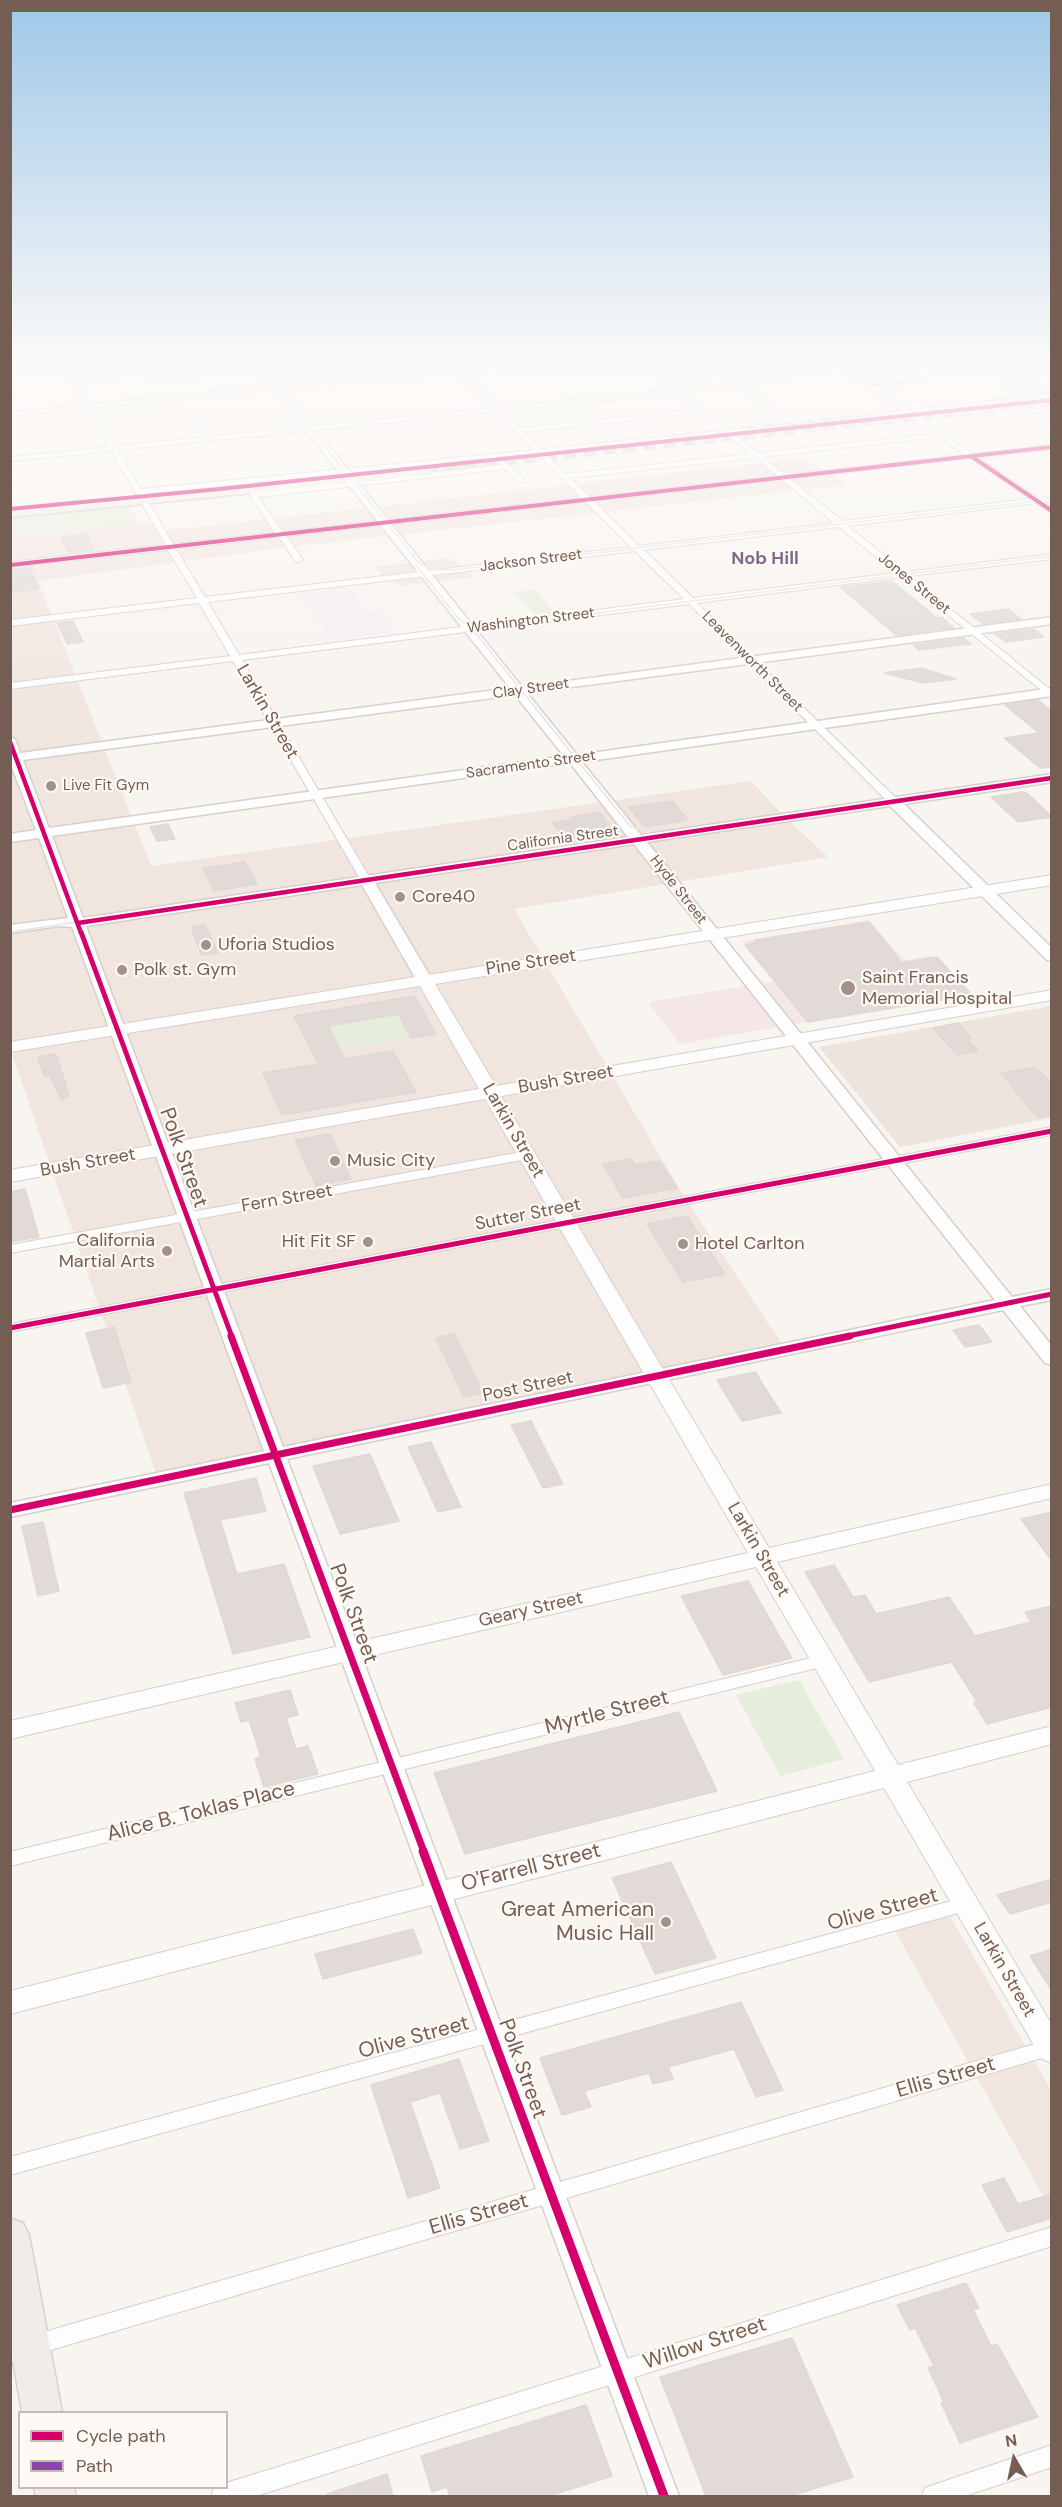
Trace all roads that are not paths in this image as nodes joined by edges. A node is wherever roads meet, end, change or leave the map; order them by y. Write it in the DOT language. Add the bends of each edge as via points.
graph roads {
  1 [pos="133,483"];
  2 [pos="255,483"];
  3 [pos="288,483"];
  4 [pos="353,483"];
  5 [pos="572,483"];
  6 [pos="730,483"];
  7 [pos="790,483"];
  8 [pos="1011,483"];
  9 [pos="141,497"];
  10 [pos="588,499"];
  11 [pos="1052,499"];
  12 [pos="1037,501"];
  13 [pos="10,511"];
  14 [pos="1052,511"];
  15 [pos="384,522"];
  16 [pos="841,524"];
  17 [pos="278,534"];
  18 [pos="170,546"];
  19 [pos="637,548"];
  20 [pos="1052,556"];
  21 [pos="299,560"];
  22 [pos="10,565"];
  23 [pos="426,574"];
  24 [pos="902,574"];
  25 [pos="202,600"];
  26 [pos="690,601"];
  27 [pos="1052,620"];
  28 [pos="10,623"];
  29 [pos="469,629"];
  30 [pos="972,631"];
  31 [pos="236,658"];
  32 [pos="751,660"];
  33 [pos="10,686"];
  34 [pos="519,691"];
  35 [pos="1050,694"];
  36 [pos="274,723"];
  37 [pos="816,725"];
  38 [pos="10,742"];
  39 [pos="13,757"];
  40 [pos="573,759"];
  41 [pos="1052,778"];
  42 [pos="316,795"];
  43 [pos="894,802"];
  44 [pos="44,833"];
  45 [pos="10,838"];
  46 [pos="638,840"];
  47 [pos="1052,879"];
  48 [pos="366,880"];
  49 [pos="984,890"];
  50 [pos="78,923"];
  51 [pos="10,929"];
  52 [pos="712,934"];
  53 [pos="10,938"];
  54 [pos="1052,957"];
  55 [pos="425,981"];
  56 [pos="1052,995"];
  57 [pos="118,1030"];
  58 [pos="796,1040"];
  59 [pos="10,1047"];
  60 [pos="490,1093"];
  61 [pos="1052,1131"];
  62 [pos="162,1150"];
  63 [pos="527,1155"];
  64 [pos="893,1161"];
  65 [pos="10,1176"];
  66 [pos="187,1217"];
  67 [pos="567,1223"];
  68 [pos="10,1249"];
  69 [pos="214,1290"];
  70 [pos="1052,1294"];
  71 [pos="1007,1303"];
  72 [pos="10,1328"];
  73 [pos="1052,1359"];
  74 [pos="656,1376"];
  75 [pos="276,1455"];
  76 [pos="1052,1491"];
  77 [pos="10,1510"];
  78 [pos="762,1557"];
  79 [pos="349,1652"];
  80 [pos="823,1661"];
  81 [pos="10,1730"];
  82 [pos="1052,1735"];
  83 [pos="392,1766"];
  84 [pos="890,1776"];
  85 [pos="10,1858"];
  86 [pos="439,1892"];
  87 [pos="966,1904"];
  88 [pos="10,2002"];
  89 [pos="491,2034"];
  90 [pos="1051,2048"];
  91 [pos="10,2166"];
  92 [pos="551,2194"];
  93 [pos="10,2235"];
  94 [pos="1052,2236"];
  95 [pos="20,2349"];
  96 [pos="618,2372"];
  97 [pos="42,2411"];
  98 [pos="1052,2456"];
  99 [pos="222,2496"];
  100 [pos="664,2496"];
  101 [pos="933,2496"];
  1 -- 9 [label="street, Larkin Street"];
  2 -- 9 [label="street"];
  3 -- 9 [label="main road"];
  4 -- 15 [label="street, Hyde Street"];
  4 -- 17 [label="street" via="253,495"];
  5 -- 10 [label="street, Leavenworth Street"];
  6 -- 10 [label="street"];
  7 -- 16 [label="street, Jones Street"];
  8 -- 12 [label="street"];
  9 -- 13 [label="main road"];
  9 -- 18 [label="street, Larkin Street"];
  10 -- 15 [label="street"];
  10 -- 19 [label="street, Leavenworth Street"];
  11 -- 12 [label="street, Jackson Street"];
  12 -- 14 [label="street"];
  12 -- 16 [label="street, Jackson Street"];
  15 -- 17 [label="street"];
  15 -- 23 [label="street, Hyde Street"];
  16 -- 19 [label="street, Jackson Street"];
  16 -- 24 [label="street, Jones Street"];
  17 -- 18 [label="street"];
  17 -- 21 [label="street"];
  18 -- 22 [label="street"];
  18 -- 25 [label="street, Larkin Street"];
  19 -- 23 [label="street, Jackson Street"];
  19 -- 26 [label="street, Leavenworth Street"];
  20 -- 24 [label="street, Washington Street"];
  23 -- 25 [label="street, Jackson Street"];
  23 -- 29 [label="street, Hyde Street"];
  24 -- 26 [label="street, Washington Street"];
  24 -- 30 [label="street, Jones Street"];
  25 -- 28 [label="street, Jackson Street"];
  25 -- 31 [label="street, Larkin Street"];
  26 -- 29 [label="street, Washington Street"];
  26 -- 32 [label="street, Leavenworth Street"];
  27 -- 30 [label="street, Clay Street"];
  29 -- 31 [label="street, Washington Street"];
  29 -- 34 [label="street, Hyde Street"];
  30 -- 32 [label="street, Clay Street"];
  30 -- 35 [label="street, Jones Street"];
  31 -- 33 [label="street, Washington Street"];
  31 -- 36 [label="street, Larkin Street"];
  32 -- 34 [label="street, Clay Street"];
  32 -- 37 [label="street, Leavenworth Street"];
  34 -- 36 [label="street, Clay Street"];
  34 -- 40 [label="street, Hyde Street"];
  35 -- 37 [label="street, Sacramento Street"];
  36 -- 39 [label="street, Clay Street"];
  36 -- 42 [label="street, Larkin Street"];
  37 -- 40 [label="street, Sacramento Street"];
  37 -- 43 [label="street, Leavenworth Street"];
  38 -- 39 [label="street, Polk Street"];
  39 -- 44 [label="street, Polk Street"];
  40 -- 42 [label="street, Sacramento Street"];
  40 -- 46 [label="street, Hyde Street"];
  41 -- 43 [label="street, California Street"];
  42 -- 44 [label="street, Sacramento Street"];
  42 -- 48 [label="street, Larkin Street"];
  43 -- 46 [label="street, California Street"];
  43 -- 49 [label="street, Leavenworth Street"];
  44 -- 45 [label="street, Sacramento Street"];
  44 -- 50 [label="street, Polk Street"];
  46 -- 48 [label="street, California Street"];
  46 -- 52 [label="street, Hyde Street"];
  47 -- 49 [label="main road, Pine Street"];
  48 -- 50 [label="street, California Street"];
  48 -- 55 [label="street, Larkin Street"];
  49 -- 52 [label="main road, Pine Street"];
  49 -- 54 [label="street, Leavenworth Street"];
  50 -- 51 [label="street, California Street"];
  50 -- 53 [label="street, California Street" via="63,931"];
  50 -- 57 [label="street, Polk Street"];
  52 -- 55 [label="main road, Pine Street"];
  52 -- 58 [label="street, Hyde Street"];
  55 -- 57 [label="main road, Pine Street"];
  55 -- 60 [label="main road, Larkin Street"];
  56 -- 58 [label="main road, Bush Street"];
  57 -- 59 [label="main road, Pine Street"];
  57 -- 62 [label="street, Polk Street"];
  58 -- 60 [label="main road, Bush Street"];
  58 -- 64 [label="street, Hyde Street"];
  60 -- 62 [label="main road, Bush Street"];
  60 -- 63 [label="main road, Larkin Street"];
  61 -- 64 [label="street, Sutter Street"];
  62 -- 65 [label="main road, Bush Street"];
  62 -- 66 [label="street, Polk Street"];
  63 -- 66 [label="street, Fern Street"];
  63 -- 67 [label="main road, Larkin Street"];
  64 -- 67 [label="street, Sutter Street"];
  64 -- 71 [label="street, Hyde Street"];
  66 -- 68 [label="street, Fern Street"];
  66 -- 69 [label="street, Polk Street"];
  67 -- 69 [label="street, Sutter Street"];
  67 -- 74 [label="main road, Larkin Street"];
  69 -- 72 [label="street, Sutter Street"];
  69 -- 75 [label="street, Polk Street"];
  70 -- 71 [label="street, Post Street"];
  71 -- 73 [label="street, Hyde Street"];
  71 -- 74 [label="street, Post Street"];
  74 -- 75 [label="street, Post Street"];
  74 -- 78 [label="main road, Larkin Street"];
  75 -- 77 [label="street, Post Street"];
  75 -- 79 [label="street, Polk Street"];
  76 -- 78 [label="main road, Geary Street"];
  78 -- 79 [label="main road, Geary Street"];
  78 -- 80 [label="main road, Larkin Street"];
  79 -- 81 [label="main road, Geary Street"];
  79 -- 83 [label="street, Polk Street"];
  80 -- 83 [label="street, Myrtle Street"];
  80 -- 84 [label="main road, Larkin Street"];
  82 -- 84 [label="main road, O'Farrell Street"];
  83 -- 85 [label="street, Alice B. Toklas Place"];
  83 -- 86 [label="street, Polk Street"];
  84 -- 86 [label="main road, O'Farrell Street"];
  84 -- 87 [label="main road, Larkin Street"];
  86 -- 88 [label="main road, O'Farrell Street"];
  86 -- 89 [label="street, Polk Street"];
  87 -- 89 [label="street, Olive Street"];
  87 -- 90 [label="main road, Larkin Street"];
  89 -- 91 [label="street, Olive Street"];
  89 -- 92 [label="street, Polk Street"];
  90 -- 92 [label="street, Ellis Street"];
  92 -- 95 [label="street, Ellis Street"];
  92 -- 96 [label="street, Polk Street"];
  93 -- 95 [label="highway"];
  94 -- 96 [label="street, Willow Street"];
  95 -- 97 [label="highway"];
  96 -- 99 [label="street, Willow Street"];
  96 -- 100 [label="street, Polk Street"];
  98 -- 101 [label="street"];
}
